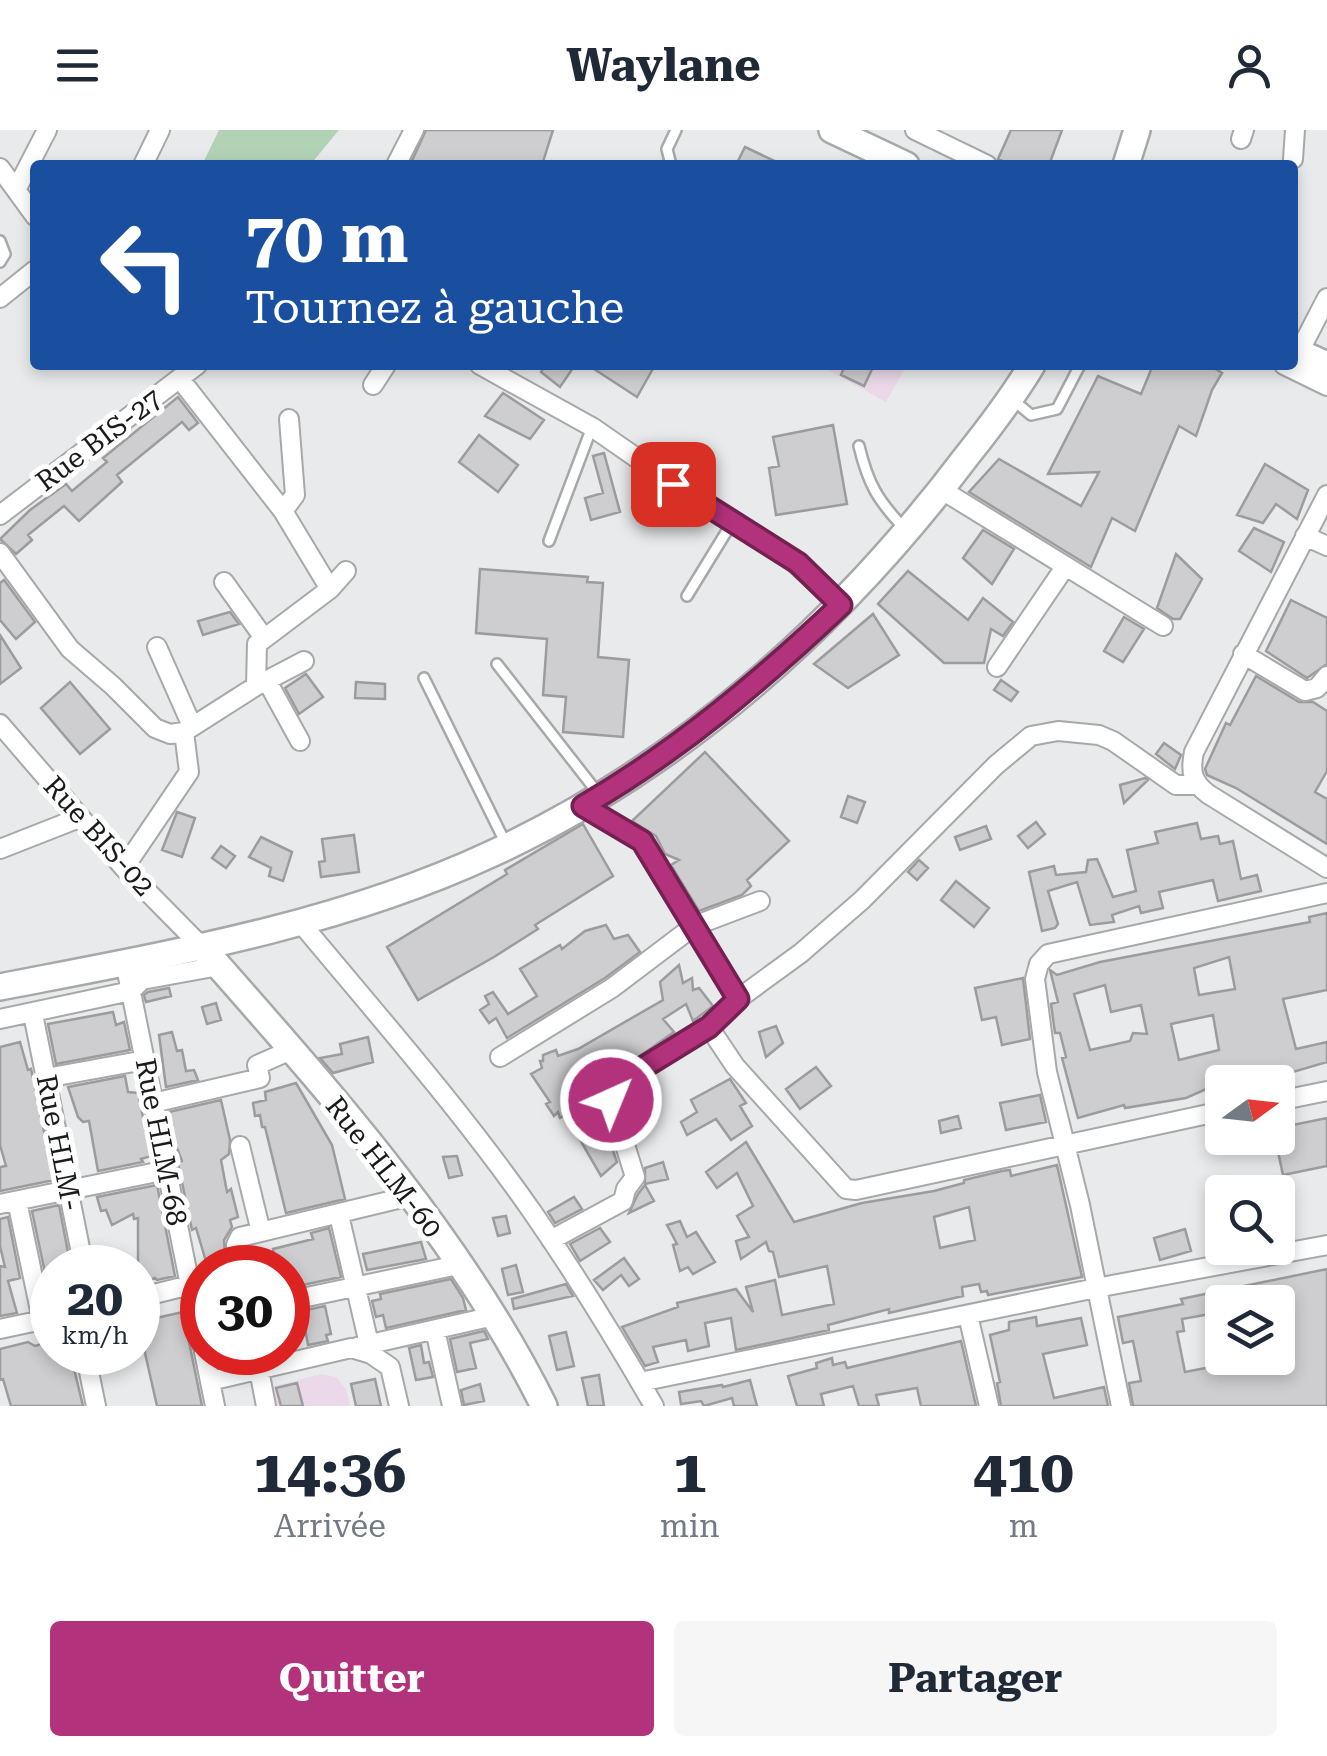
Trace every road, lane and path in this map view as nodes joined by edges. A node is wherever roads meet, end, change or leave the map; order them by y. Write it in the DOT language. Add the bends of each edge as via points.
graph roads {
  1 [pos="47,130"];
  2 [pos="160,130"];
  3 [pos="414,130"];
  4 [pos="676,130"];
  5 [pos="832,130"];
  6 [pos="915,130"];
  7 [pos="1137,130"];
  8 [pos="1295,130"];
  9 [pos="863,156"];
  10 [pos="1294,159"];
  11 [pos="32,160"];
  12 [pos="145,160"];
  13 [pos="399,160"];
  14 [pos="669,160"];
  15 [pos="978,160"];
  16 [pos="1128,160"];
  17 [pos="30,163"];
  18 [pos="0,168"];
  19 [pos="16,190"];
  20 [pos="30,209"];
  21 [pos="0,241"];
  22 [pos="0,262"];
  23 [pos="30,274"];
  24 [pos="0,298"];
  25 [pos="1327,298"];
  26 [pos="1298,345"];
  27 [pos="1298,357"];
  28 [pos="1298,360"];
  29 [pos="1327,365"];
  30 [pos="191,370"];
  31 [pos="383,370"];
  32 [pos="489,370"];
  33 [pos="1029,370"];
  34 [pos="1077,370"];
  35 [pos="180,379"];
  36 [pos="373,385"];
  37 [pos="1327,386"];
  38 [pos="1012,399"];
  39 [pos="289,419"];
  40 [pos="592,427"];
  41 [pos="858,446"];
  42 [pos="942,490"];
  43 [pos="1327,494"];
  44 [pos="282,511"];
  45 [pos="0,516"];
  46 [pos="733,522"];
  47 [pos="909,532"];
  48 [pos="1305,536"];
  49 [pos="549,541"];
  50 [pos="1327,546"];
  51 [pos="0,553"];
  52 [pos="1065,567"];
  53 [pos="346,571"];
  54 [pos="224,582"];
  55 [pos="330,589"];
  56 [pos="686,596"];
  57 [pos="841,605"];
  58 [pos="1164,626"];
  59 [pos="264,638"];
  60 [pos="157,646"];
  61 [pos="1243,654"];
  62 [pos="304,661"];
  63 [pos="497,664"];
  64 [pos="997,667"];
  65 [pos="1327,676"];
  66 [pos="424,678"];
  67 [pos="262,683"];
  68 [pos="188,729"];
  69 [pos="2,731"];
  70 [pos="300,740"];
  71 [pos="1196,785"];
  72 [pos="592,801"];
  73 [pos="80,818"];
  74 [pos="507,846"];
  75 [pos="0,849"];
  76 [pos="124,868"];
  77 [pos="1327,868"];
  78 [pos="1327,893"];
  79 [pos="760,901"];
  80 [pos="300,922"];
  81 [pos="694,926"];
  82 [pos="201,946"];
  83 [pos="125,962"];
  84 [pos="219,966"];
  85 [pos="0,988"];
  86 [pos="132,994"];
  87 [pos="738,999"];
  88 [pos="34,1018"];
  89 [pos="0,1022"];
  90 [pos="709,1027"];
  91 [pos="291,1050"];
  92 [pos="500,1057"];
  93 [pos="145,1060"];
  94 [pos="46,1078"];
  95 [pos="1327,1091"];
  96 [pos="1295,1097"];
  97 [pos="154,1103"];
  98 [pos="1205,1115"];
  99 [pos="1064,1143"];
  100 [pos="240,1146"];
  101 [pos="167,1170"];
  102 [pos="68,1190"];
  103 [pos="410,1196"];
  104 [pos="9,1202"];
  105 [pos="338,1215"];
  106 [pos="261,1232"];
  107 [pos="551,1240"];
  108 [pos="79,1245"];
  109 [pos="186,1245"];
  110 [pos="237,1245"];
  111 [pos="1327,1245"];
  112 [pos="458,1265"];
  113 [pos="30,1267"];
  114 [pos="356,1286"];
  115 [pos="1096,1288"];
  116 [pos="310,1296"];
  117 [pos="968,1315"];
  118 [pos="494,1316"];
  119 [pos="30,1323"];
  120 [pos="0,1329"];
  121 [pos="435,1330"];
  122 [pos="360,1346"];
  123 [pos="310,1358"];
  124 [pos="90,1375"];
  125 [pos="209,1375"];
  126 [pos="239,1375"];
  127 [pos="260,1375"];
  128 [pos="210,1382"];
  129 [pos="640,1382"];
  130 [pos="96,1406"];
  131 [pos="215,1406"];
  132 [pos="266,1406"];
  133 [pos="399,1406"];
  134 [pos="452,1406"];
  135 [pos="544,1406"];
  136 [pos="654,1406"];
  137 [pos="989,1406"];
  138 [pos="1121,1406"];
  1 -- 11 [label="street"];
  2 -- 12 [label="street"];
  3 -- 13 [label="street"];
  4 -- 14 [label="lane"];
  5 -- 9 [label="street"];
  6 -- 15 [label="street"];
  7 -- 16 [label="street"];
  8 -- 10 [label="street"];
  17 -- 19 [label="street"];
  18 -- 19 [label="street"];
  19 -- 20 [label="street"];
  21 -- 22 [label="lane"];
  23 -- 24 [label="street"];
  25 -- 26 [label="street"];
  27 -- 29 [label="street"];
  28 -- 37 [label="street"];
  30 -- 35 [label="street, Rue BIS-27"];
  31 -- 36 [label="street"];
  32 -- 40 [label="street"];
  33 -- 38 [label="street"];
  34 -- 38 [label="lane" via="1056,409 1030,415"];
  35 -- 44 [label="street"];
  35 -- 45 [label="street, Rue BIS-27"];
  38 -- 42 [label="street"];
  39 -- 44 [label="street" via="295,495"];
  40 -- 46 [label="street"];
  40 -- 49 [label="lane"];
  41 -- 47 [label="lane" via="880,502"];
  42 -- 47 [label="street"];
  42 -- 52 [label="street"];
  43 -- 48 [label="street"];
  44 -- 55 [label="street"];
  46 -- 56 [label="lane"];
  46 -- 57 [label="street" via="798,563"];
  47 -- 57 [label="street"];
  48 -- 50 [label="street"];
  48 -- 61 [label="street"];
  51 -- 68 [label="street" via="70,649 154,728"];
  52 -- 58 [label="street"];
  52 -- 64 [label="street"];
  53 -- 55 [label="street"];
  54 -- 59 [label="street"];
  55 -- 59 [label="street"];
  57 -- 72 [label="street" via="660,759"];
  59 -- 67 [label="street" via="256,647"];
  60 -- 68 [label="street"];
  61 -- 65 [label="street" via="1305,691"];
  61 -- 71 [label="street" via="1194,752"];
  62 -- 67 [label="street"];
  63 -- 72 [label="lane"];
  66 -- 74 [label="lane"];
  67 -- 68 [label="street"];
  67 -- 70 [label="street"];
  68 -- 76 [label="street" via="189,772"];
  69 -- 73 [label="street, Rue BIS-02"];
  71 -- 77 [label="street"];
  71 -- 87 [label="street" via="1176,785 1099,735 1058,730 1030,736 862,900"];
  72 -- 74 [label="street"];
  72 -- 81 [label="street" via="642,841"];
  73 -- 75 [label="street"];
  73 -- 76 [label="street, Rue BIS-02"];
  74 -- 80 [label="street"];
  76 -- 82 [label="street, Rue BIS-02"];
  78 -- 99 [label="street" via="1048,954 1035,979"];
  79 -- 81 [label="street"];
  80 -- 82 [label="street"];
  80 -- 107 [label="street"];
  81 -- 87 [label="street"];
  81 -- 92 [label="street" via="612,988"];
  82 -- 83 [label="street"];
  82 -- 84 [label="street, Rue HLM-60"];
  83 -- 85 [label="street"];
  83 -- 86 [label="street, Rue HLM-68"];
  84 -- 86 [label="street" via="142,980"];
  84 -- 91 [label="street, Rue HLM-60"];
  86 -- 88 [label="street"];
  86 -- 89 [label="street"];
  86 -- 93 [label="street, Rue HLM-68"];
  87 -- 90 [label="street"];
  88 -- 89 [label="street"];
  88 -- 94 [label="street, Rue HLM-"];
  90 -- 99 [label="street" via="846,1189"];
  90 -- 107 [label="street" via="611,1090 635,1178 623,1201"];
  91 -- 97 [label="street" via="257,1065 260,1078"];
  91 -- 103 [label="street, Rue HLM-60"];
  93 -- 94 [label="street"];
  93 -- 97 [label="street, Rue HLM-68"];
  94 -- 102 [label="street, Rue HLM-"];
  95 -- 96 [label="street"];
  97 -- 101 [label="street, Rue HLM-68"];
  98 -- 99 [label="street"];
  99 -- 115 [label="street"];
  100 -- 106 [label="street"];
  101 -- 102 [label="street"];
  101 -- 109 [label="street, Rue HLM-68"];
  102 -- 104 [label="street"];
  102 -- 108 [label="street, Rue HLM-"];
  103 -- 105 [label="street"];
  103 -- 112 [label="street, Rue HLM-60"];
  104 -- 113 [label="street"];
  105 -- 106 [label="street"];
  105 -- 114 [label="street"];
  106 -- 110 [label="street"];
  107 -- 129 [label="street"];
  111 -- 115 [label="street"];
  112 -- 114 [label="street"];
  112 -- 118 [label="street, Rue HLM-60"];
  114 -- 116 [label="street"];
  114 -- 122 [label="street"];
  115 -- 117 [label="street"];
  115 -- 138 [label="street"];
  117 -- 129 [label="street"];
  117 -- 137 [label="street"];
  118 -- 121 [label="street"];
  118 -- 135 [label="street, Rue HLM-60"];
  119 -- 120 [label="street"];
  121 -- 122 [label="street"];
  121 -- 134 [label="street"];
  122 -- 123 [label="street"];
  122 -- 133 [label="street" via="386,1363"];
  124 -- 130 [label="street"];
  125 -- 128 [label="street, Rue HLM-68"];
  126 -- 128 [label="street"];
  127 -- 132 [label="street"];
  128 -- 131 [label="street, Rue HLM-68"];
  129 -- 136 [label="street"];
}
